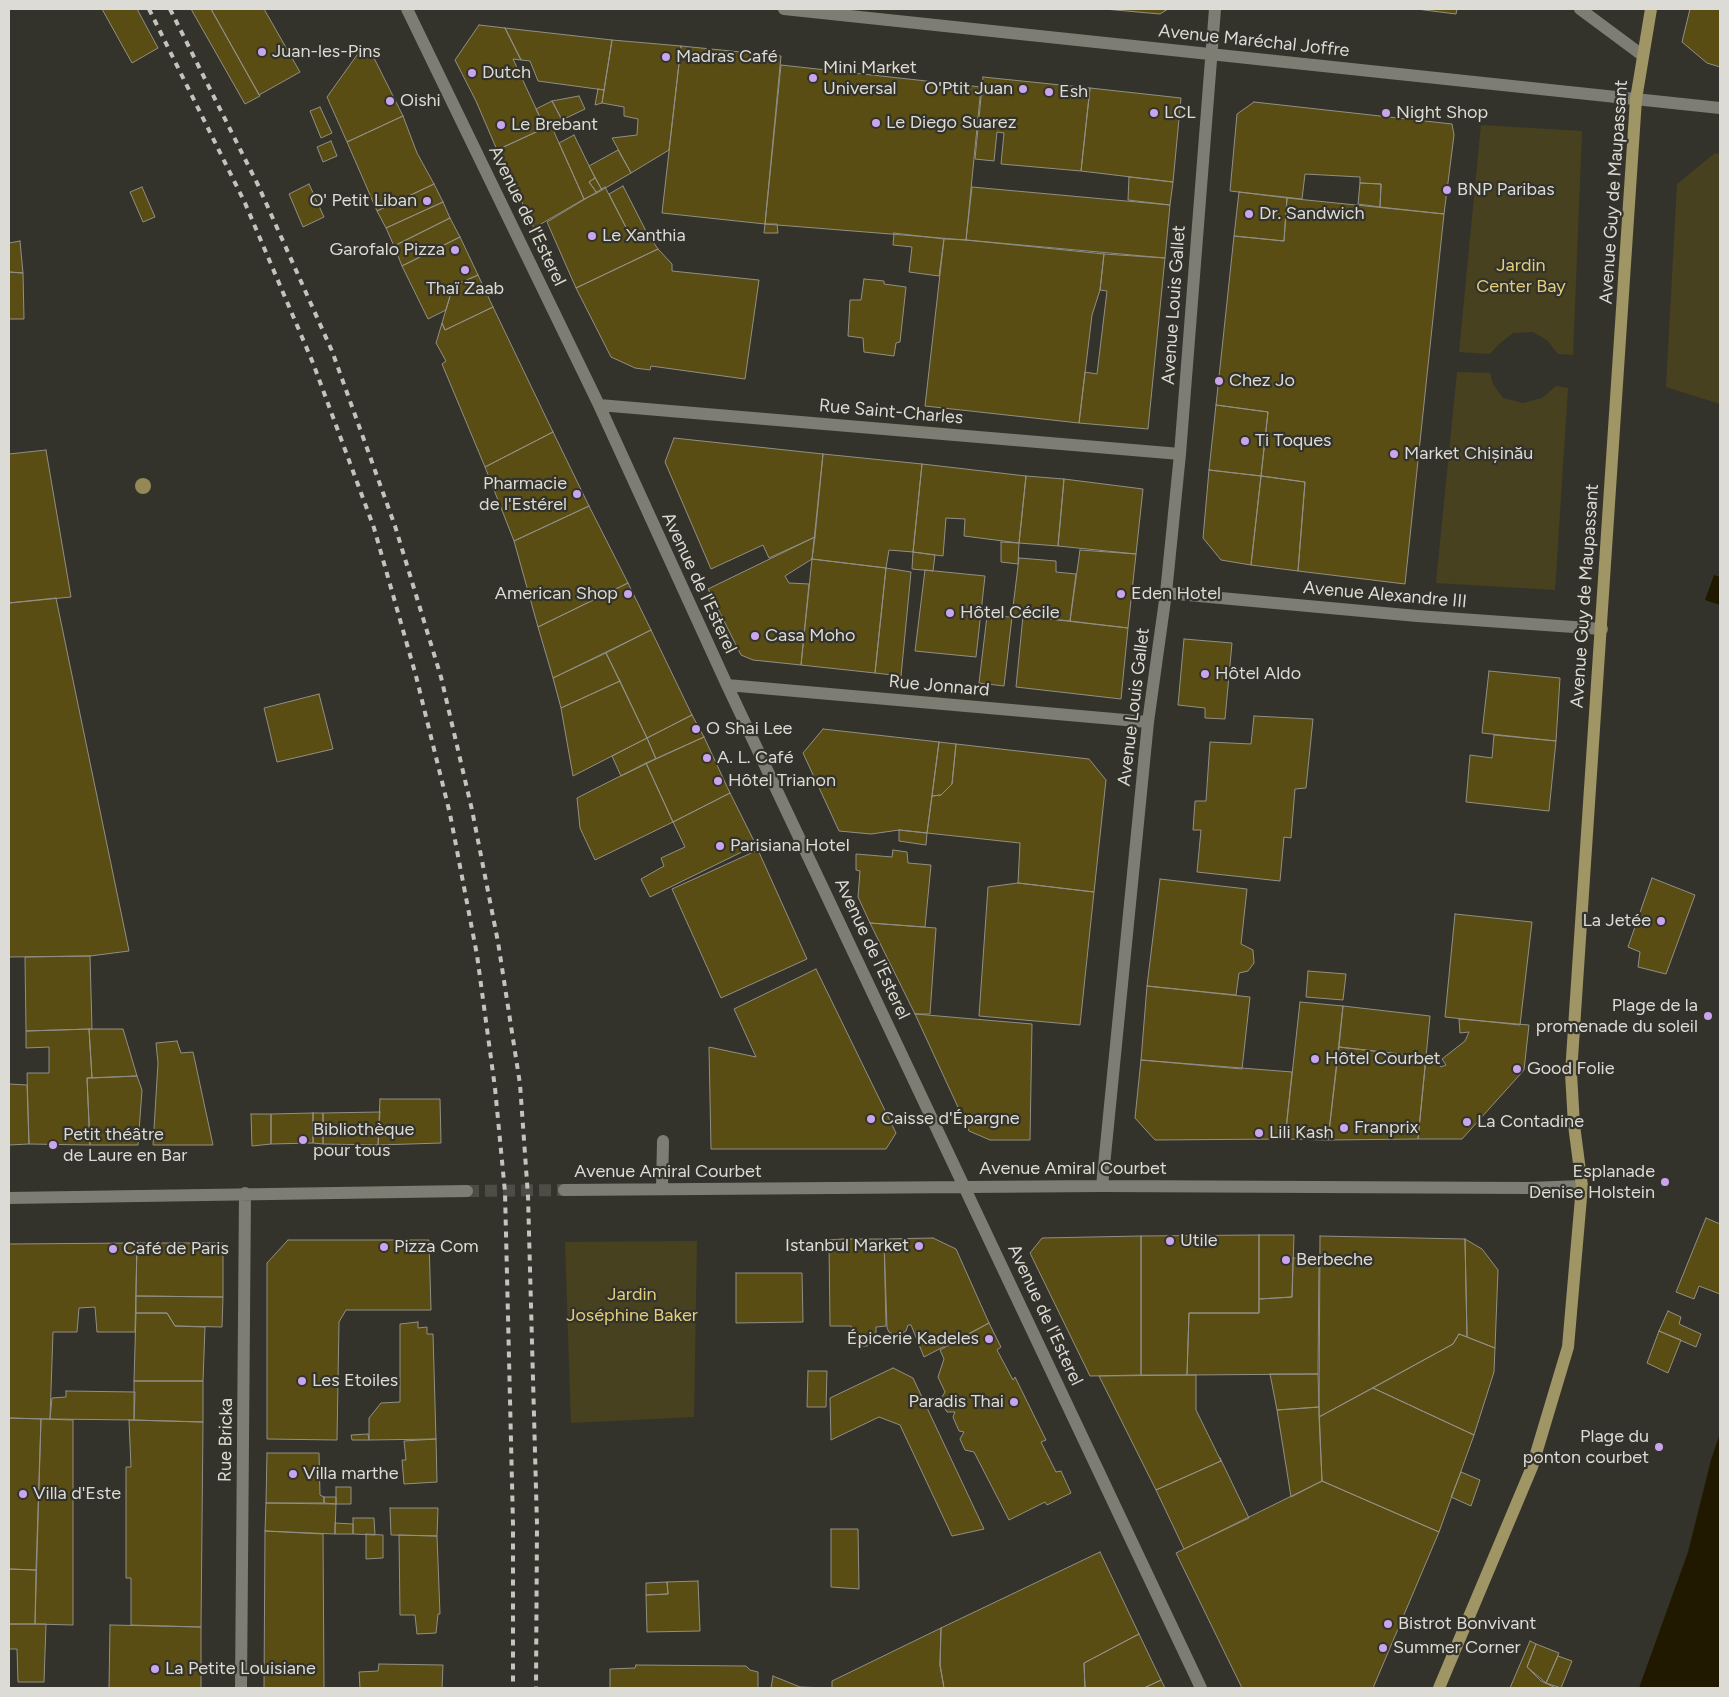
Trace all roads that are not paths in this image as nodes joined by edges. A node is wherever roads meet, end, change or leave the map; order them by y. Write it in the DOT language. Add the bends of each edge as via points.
graph roads {
  1 [pos="407,9"];
  2 [pos="784,9"];
  3 [pos="1215,9"];
  4 [pos="1580,9"];
  5 [pos="1651,9"];
  6 [pos="1210,54"];
  7 [pos="1642,55"];
  8 [pos="1636,98"];
  9 [pos="1720,108"];
  10 [pos="599,405"];
  11 [pos="1180,454"];
  12 [pos="1166,593"];
  13 [pos="1602,629"];
  14 [pos="727,685"];
  15 [pos="1148,722"];
  16 [pos="663,1141"];
  17 [pos="1102,1186"];
  18 [pos="1582,1186"];
  19 [pos="965,1187"];
  20 [pos="564,1190"];
  21 [pos="662,1190"];
  22 [pos="467,1191"];
  23 [pos="245,1193"];
  24 [pos="9,1198"];
  25 [pos="241,1688"];
  26 [pos="1201,1688"];
  27 [pos="1439,1688"];
  1 -- 10 [label="street, Avenue de l'Esterel"];
  2 -- 6 [label="street, Avenue Maréchal Joffre"];
  3 -- 6 [label="street, Avenue Louis Gallet"];
  4 -- 7 [label="street"];
  5 -- 7 [label="main road, Avenue Guy de Maupassant"];
  6 -- 8 [label="street, Avenue Maréchal Joffre"];
  6 -- 11 [label="street, Avenue Louis Gallet"];
  7 -- 8 [label="main road, Avenue Guy de Maupassant"];
  8 -- 9 [label="street, Avenue Maréchal Joffre"];
  8 -- 13 [label="main road, Avenue Guy de Maupassant"];
  10 -- 11 [label="street, Rue Saint-Charles"];
  10 -- 14 [label="street, Avenue de l'Esterel"];
  11 -- 12 [label="street, Avenue Louis Gallet"];
  12 -- 13 [label="street, Avenue Alexandre III"];
  12 -- 15 [label="street, Avenue Louis Gallet"];
  13 -- 18 [label="main road, Avenue Guy de Maupassant" via="1571,1073"];
  14 -- 15 [label="street, Rue Jonnard"];
  14 -- 19 [label="street, Avenue de l'Esterel"];
  15 -- 17 [label="street, Avenue Louis Gallet"];
  16 -- 21 [label="street"];
  17 -- 18 [label="street, Avenue Amiral Courbet"];
  17 -- 19 [label="street, Avenue Amiral Courbet"];
  18 -- 27 [label="main road, Avenue Guy de Maupassant" via="1568,1347 1532,1467"];
  19 -- 21 [label="street, Avenue Amiral Courbet"];
  19 -- 26 [label="street, Avenue de l'Esterel"];
  20 -- 21 [label="street, Avenue Amiral Courbet"];
  22 -- 23 [label="street"];
  23 -- 24 [label="street"];
  23 -- 25 [label="street, Rue Bricka"];
}
